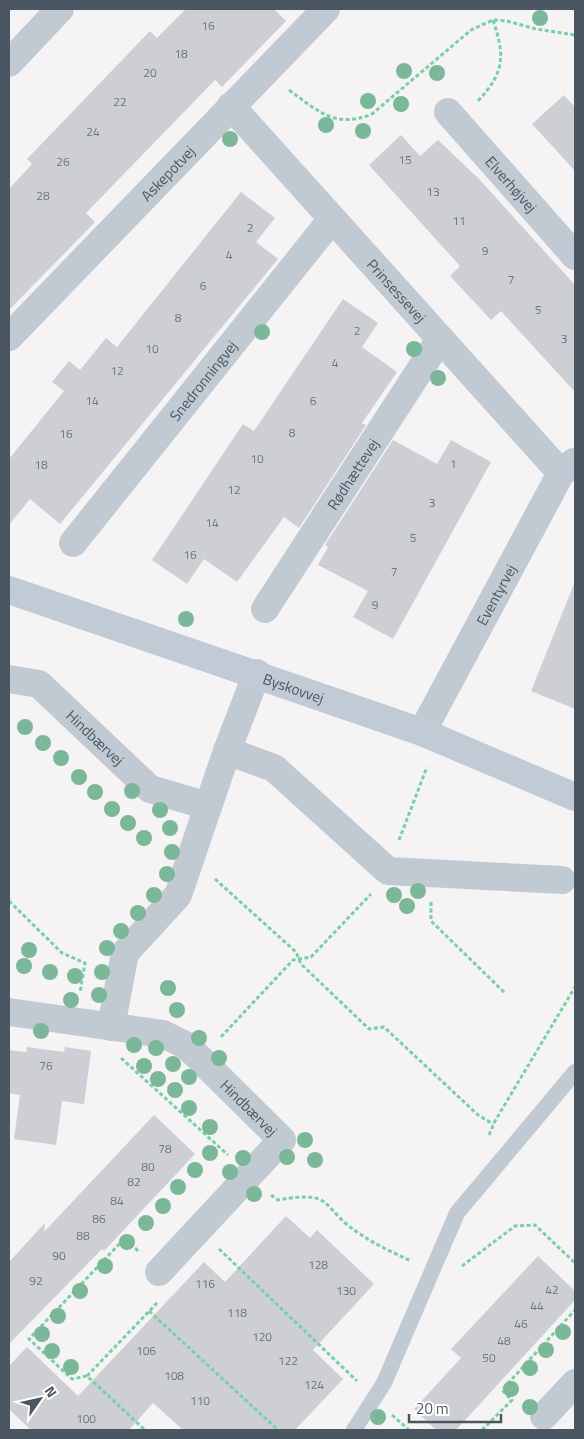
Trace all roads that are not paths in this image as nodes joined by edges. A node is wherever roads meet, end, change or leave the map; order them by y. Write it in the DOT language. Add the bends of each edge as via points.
graph roads {
  1 [pos="60,9"];
  2 [pos="326,9"];
  3 [pos="9,64"];
  4 [pos="231,106"];
  5 [pos="453,117"];
  6 [pos="332,219"];
  7 [pos="575,256"];
  8 [pos="9,337"];
  9 [pos="440,339"];
  10 [pos="568,467"];
  11 [pos="73,542"];
  12 [pos="9,590"];
  13 [pos="265,609"];
  14 [pos="257,673"];
  15 [pos="9,679"];
  16 [pos="430,735"];
  17 [pos="227,751"];
  18 [pos="575,797"];
  19 [pos="208,806"];
  20 [pos="562,880"];
  21 [pos="9,1012"];
  22 [pos="111,1027"];
  23 [pos="575,1072"];
  24 [pos="159,1272"];
  25 [pos="575,1383"];
  26 [pos="544,1416"];
  27 [pos="354,1430"];
  1 -- 3 [label="street"];
  2 -- 4 [label="street, Askepotvej"];
  4 -- 6 [label="street, Prinsessevej"];
  4 -- 8 [label="street, Askepotvej"];
  5 -- 7 [label="street, Elverhøjvej"];
  6 -- 9 [label="street, Prinsessevej"];
  6 -- 11 [label="street, Snedronningvej"];
  9 -- 10 [label="street, Prinsessevej"];
  9 -- 13 [label="street, Rødhættevej"];
  10 -- 16 [label="street, Eventyrvej"];
  12 -- 14 [label="main road, Byskovvej"];
  14 -- 16 [label="main road, Byskovvej"];
  14 -- 17 [label="street"];
  15 -- 19 [label="street, Hindbærvej" via="39,684 150,789"];
  16 -- 18 [label="main road, Byskovvej"];
  17 -- 19 [label="street"];
  17 -- 20 [label="street" via="274,768 388,871"];
  19 -- 22 [label="street" via="178,895 125,953"];
  21 -- 22 [label="street, Hindbærvej"];
  22 -- 24 [label="street, Hindbærvej" via="163,1034 187,1046 282,1140"];
  23 -- 27 [label="lane" via="457,1213 384,1383"];
  25 -- 26 [label="street"];
}
